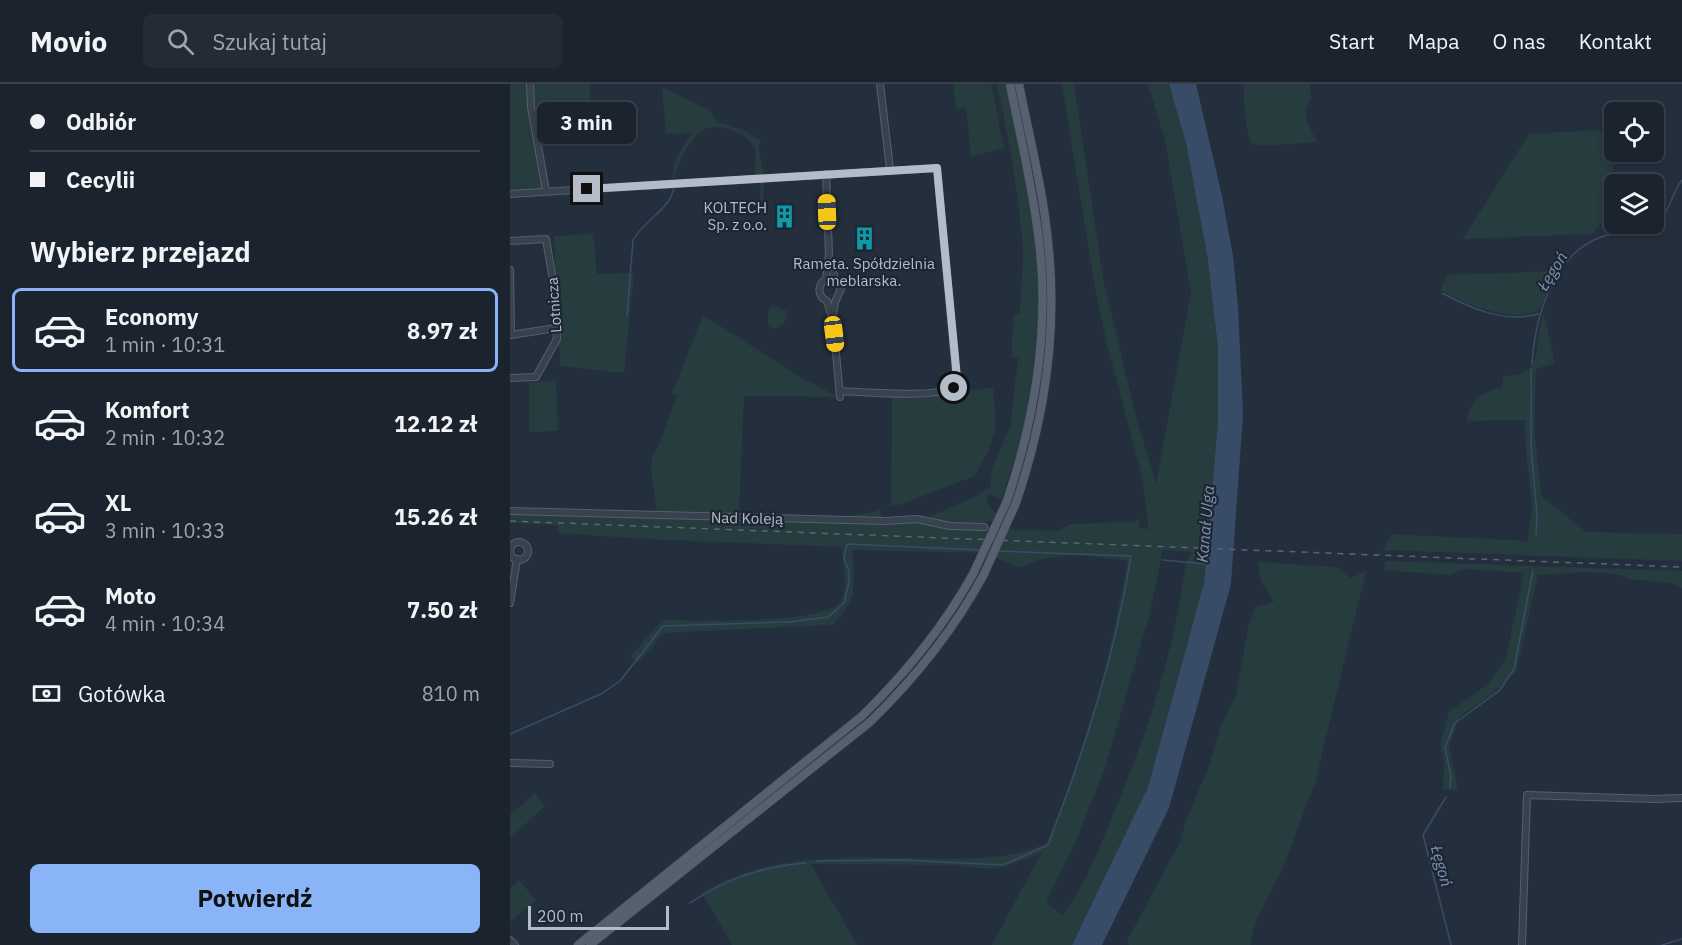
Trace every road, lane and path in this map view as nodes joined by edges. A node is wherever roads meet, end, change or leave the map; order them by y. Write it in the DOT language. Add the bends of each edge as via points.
graph roads {
  1 [pos="530,84"];
  2 [pos="880,84"];
  3 [pos="1010,84"];
  4 [pos="1019,84"];
  5 [pos="890,170"];
  6 [pos="826,174"];
  7 [pos="546,191"];
  8 [pos="510,194"];
  9 [pos="510,241"];
  10 [pos="829,253"];
  11 [pos="510,270"];
  12 [pos="826,279"];
  13 [pos="835,280"];
  14 [pos="836,299"];
  15 [pos="827,301"];
  16 [pos="833,320"];
  17 [pos="556,328"];
  18 [pos="510,378"];
  19 [pos="510,511"];
  20 [pos="984,527"];
  21 [pos="517,559"];
  22 [pos="510,603"];
  23 [pos="510,763"];
  24 [pos="550,764"];
  25 [pos="1682,798"];
  26 [pos="510,940"];
  27 [pos="515,945"];
  28 [pos="578,945"];
  29 [pos="590,945"];
  30 [pos="1522,945"];
  1 -- 7 [label="street"];
  2 -- 5 [label="street"];
  3 -- 28 [label="main road, bridge" via="1039,242 1042,317 1034,404 1025,445 1007,501 973,574 928,644 862,716"];
  4 -- 29 [label="main road, bridge" via="1048,240 1052,319 1044,398 1030,459 1016,503 984,574 936,650 870,722"];
  5 -- 6 [label="street"];
  5 -- 16 [label="street" via="937,168 957,384 950,390 906,394 840,394"];
  6 -- 7 [label="street"];
  6 -- 10 [label="street"];
  7 -- 8 [label="street"];
  9 -- 17 [label="street, Lotnicza" via="546,238"];
  10 -- 12 [label="street"];
  10 -- 13 [label="street"];
  11 -- 17 [label="street" via="511,335"];
  12 -- 13 [label="street"];
  12 -- 15 [label="street" via="819,291"];
  13 -- 14 [label="street" via="841,291"];
  14 -- 15 [label="street"];
  14 -- 16 [label="street"];
  15 -- 16 [label="street"];
  17 -- 18 [label="street, Lotnicza" via="557,339 536,377"];
  19 -- 20 [label="street, Nad Koleją" via="917,519 950,526"];
  21 -- 22 [label="street"];
  23 -- 24 [label="street"];
  25 -- 30 [label="street" via="1527,795"];
  26 -- 27 [label="street"];
}
